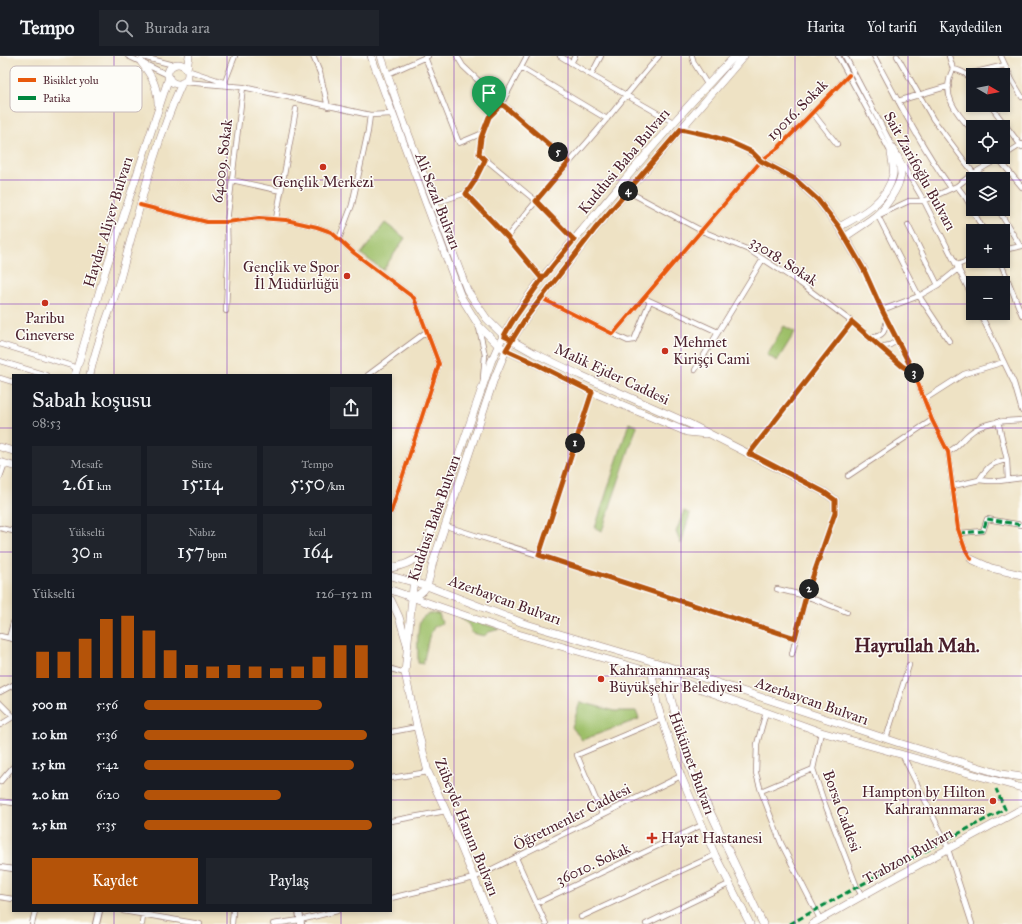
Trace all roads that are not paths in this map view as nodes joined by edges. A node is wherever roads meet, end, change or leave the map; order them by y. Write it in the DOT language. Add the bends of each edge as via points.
graph roads {
  1 [pos="128,56"];
  2 [pos="178,56"];
  3 [pos="189,56"];
  4 [pos="235,56"];
  5 [pos="313,56"];
  6 [pos="371,56"];
  7 [pos="381,56"];
  8 [pos="426,56"];
  9 [pos="457,56"];
  10 [pos="527,56"];
  11 [pos="560,56"];
  12 [pos="575,56"];
  13 [pos="601,56"];
  14 [pos="659,56"];
  15 [pos="692,56"];
  16 [pos="736,56"];
  17 [pos="744,56"];
  18 [pos="838,56"];
  19 [pos="844,56"];
  20 [pos="874,56"];
  21 [pos="897,56"];
  22 [pos="949,56"];
  23 [pos="1001,56"];
  24 [pos="140,59"];
  25 [pos="571,63"];
  26 [pos="174,65"];
  27 [pos="1005,65"];
  28 [pos="522,68"];
  29 [pos="993,68"];
  30 [pos="187,69"];
  31 [pos="953,69"];
  32 [pos="966,73"];
  33 [pos="388,74"];
  34 [pos="591,75"];
  35 [pos="849,75"];
  36 [pos="169,76"];
  37 [pos="183,82"];
  38 [pos="225,82"];
  39 [pos="707,84"];
  40 [pos="231,85"];
  41 [pos="949,86"];
  42 [pos="243,87"];
  43 [pos="626,94"];
  44 [pos="919,95"];
  45 [pos="1022,97"];
  46 [pos="898,101"];
  47 [pos="502,104"];
  48 [pos="158,107"];
  49 [pos="328,107"];
  50 [pos="296,110"];
  51 [pos="812,112"];
  52 [pos="996,112"];
  53 [pos="392,114"];
  54 [pos="370,116"];
  55 [pos="607,119"];
  56 [pos="673,122"];
  57 [pos="966,123"];
  58 [pos="681,129"];
  59 [pos="483,133"];
  60 [pos="837,144"];
  61 [pos="1022,145"];
  62 [pos="1010,152"];
  63 [pos="891,153"];
  64 [pos="898,157"];
  65 [pos="485,160"];
  66 [pos="761,161"];
  67 [pos="569,162"];
  68 [pos="989,164"];
  69 [pos="1005,164"];
  70 [pos="973,172"];
  71 [pos="976,172"];
  72 [pos="966,179"];
  73 [pos="232,180"];
  74 [pos="957,186"];
  75 [pos="1022,187"];
  76 [pos="951,188"];
  77 [pos="281,191"];
  78 [pos="627,191"];
  79 [pos="466,194"];
  80 [pos="536,201"];
  81 [pos="924,201"];
  82 [pos="435,203"];
  83 [pos="140,205"];
  84 [pos="1002,216"];
  85 [pos="877,217"];
  86 [pos="276,219"];
  87 [pos="227,222"];
  88 [pos="980,224"];
  89 [pos="908,225"];
  90 [pos="839,227"];
  91 [pos="702,231"];
  92 [pos="507,237"];
  93 [pos="845,237"];
  94 [pos="339,239"];
  95 [pos="574,240"];
  96 [pos="1021,246"];
  97 [pos="1010,248"];
  98 [pos="763,259"];
  99 [pos="966,262"];
  100 [pos="958,266"];
  101 [pos="1003,268"];
  102 [pos="864,270"];
  103 [pos="542,279"];
  104 [pos="966,283"];
  105 [pos="938,285"];
  106 [pos="919,296"];
  107 [pos="541,298"];
  108 [pos="644,298"];
  109 [pos="650,301"];
  110 [pos="882,310"];
  111 [pos="226,311"];
  112 [pos="1022,315"];
  113 [pos="887,319"];
  114 [pos="983,320"];
  115 [pos="852,322"];
  116 [pos="478,326"];
  117 [pos="426,332"];
  118 [pos="718,332"];
  119 [pos="613,334"];
  120 [pos="504,336"];
  121 [pos="870,338"];
  122 [pos="512,340"];
  123 [pos="898,340"];
  124 [pos="949,341"];
  125 [pos="0,344"];
  126 [pos="498,345"];
  127 [pos="880,347"];
  128 [pos="506,350"];
  129 [pos="0,361"];
  130 [pos="1004,362"];
  131 [pos="695,370"];
  132 [pos="76,372"];
  133 [pos="914,373"];
  134 [pos="43,374"];
  135 [pos="90,374"];
  136 [pos="369,374"];
  137 [pos="0,378"];
  138 [pos="12,382"];
  139 [pos="483,386"];
  140 [pos="592,392"];
  141 [pos="925,398"];
  142 [pos="1022,411"];
  143 [pos="932,420"];
  144 [pos="1022,420"];
  145 [pos="998,421"];
  146 [pos="709,435"];
  147 [pos="0,447"];
  148 [pos="12,451"];
  149 [pos="948,452"];
  150 [pos="749,454"];
  151 [pos="1007,460"];
  152 [pos="2,462"];
  153 [pos="12,466"];
  154 [pos="848,476"];
  155 [pos="0,477"];
  156 [pos="1022,478"];
  157 [pos="979,480"];
  158 [pos="1008,480"];
  159 [pos="953,486"];
  160 [pos="392,509"];
  161 [pos="835,513"];
  162 [pos="1022,525"];
  163 [pos="446,526"];
  164 [pos="0,528"];
  165 [pos="12,531"];
  166 [pos="960,533"];
  167 [pos="422,555"];
  168 [pos="539,555"];
  169 [pos="971,559"];
  170 [pos="392,568"];
  171 [pos="1022,575"];
  172 [pos="392,576"];
  173 [pos="414,582"];
  174 [pos="427,586"];
  175 [pos="777,589"];
  176 [pos="392,590"];
  177 [pos="806,596"];
  178 [pos="411,597"];
  179 [pos="392,602"];
  180 [pos="847,612"];
  181 [pos="0,636"];
  182 [pos="795,638"];
  183 [pos="11,639"];
  184 [pos="407,644"];
  185 [pos="792,654"];
  186 [pos="909,665"];
  187 [pos="392,668"];
  188 [pos="405,673"];
  189 [pos="652,673"];
  190 [pos="665,676"];
  191 [pos="12,686"];
  192 [pos="0,692"];
  193 [pos="0,703"];
  194 [pos="766,712"];
  195 [pos="12,715"];
  196 [pos="12,717"];
  197 [pos="662,719"];
  198 [pos="0,725"];
  199 [pos="416,727"];
  200 [pos="392,732"];
  201 [pos="821,732"];
  202 [pos="886,739"];
  203 [pos="902,754"];
  204 [pos="918,758"];
  205 [pos="12,768"];
  206 [pos="909,768"];
  207 [pos="813,769"];
  208 [pos="428,772"];
  209 [pos="681,776"];
  210 [pos="1022,777"];
  211 [pos="392,778"];
  212 [pos="0,782"];
  213 [pos="1022,788"];
  214 [pos="761,791"];
  215 [pos="0,801"];
  216 [pos="12,803"];
  217 [pos="1020,810"];
  218 [pos="446,811"];
  219 [pos="602,814"];
  220 [pos="392,821"];
  221 [pos="702,825"];
  222 [pos="948,848"];
  223 [pos="715,854"];
  224 [pos="516,858"];
  225 [pos="0,867"];
  226 [pos="12,869"];
  227 [pos="474,878"];
  228 [pos="729,884"];
  229 [pos="862,896"];
  230 [pos="0,897"];
  231 [pos="392,898"];
  232 [pos="12,900"];
  233 [pos="537,903"];
  234 [pos="36,912"];
  235 [pos="99,912"];
  236 [pos="129,912"];
  237 [pos="233,912"];
  238 [pos="299,912"];
  239 [pos="334,912"];
  240 [pos="143,915"];
  241 [pos="581,917"];
  242 [pos="820,919"];
  243 [pos="180,922"];
  244 [pos="300,922"];
  245 [pos="32,924"];
  246 [pos="96,924"];
  247 [pos="142,924"];
  248 [pos="200,924"];
  249 [pos="232,924"];
  250 [pos="273,924"];
  251 [pos="493,924"];
  252 [pos="546,924"];
  253 [pos="646,924"];
  254 [pos="750,924"];
  255 [pos="763,924"];
  256 [pos="812,924"];
  257 [pos="972,924"];
  1 -- 24 [label="street"];
  2 -- 26 [label="main road"];
  3 -- 30 [label="main road"];
  4 -- 38 [label="street"];
  5 -- 49 [label="street"];
  6 -- 53 [label="main road, Ali Sezal Bulvarı"];
  7 -- 33 [label="main road, Ali Sezal Bulvarı"];
  8 -- 33 [label="street"];
  8 -- 59 [label="street" via="459,143"];
  9 -- 47 [label="street" via="463,66"];
  10 -- 28 [label="street"];
  11 -- 25 [label="street"];
  12 -- 25 [label="street"];
  13 -- 34 [label="street"];
  14 -- 43 [label="street"];
  15 -- 39 [label="street"];
  16 -- 39 [label="main road, Kuddusi Baba Bulvarı"];
  17 -- 58 [label="main road, Kuddusi Baba Bulvarı"];
  18 -- 35 [label="street, Sait Zarifoğlu Bulvarı"];
  19 -- 64 [label="street, Sait Zarifoğlu Bulvarı"];
  20 -- 46 [label="street"];
  21 -- 44 [label="street"];
  22 -- 31 [label="street"];
  23 -- 27 [label="street"];
  24 -- 26 [label="street"];
  24 -- 36 [label="street"];
  24 -- 48 [label="main road" via="154,82"];
  25 -- 34 [label="street"];
  26 -- 30 [label="main road" via="180,64"];
  26 -- 36 [label="main road" via="169,69"];
  27 -- 29 [label="street"];
  27 -- 45 [label="street"];
  28 -- 47 [label="street"];
  28 -- 55 [label="street"];
  30 -- 37 [label="main road" via="188,76"];
  30 -- 38 [label="street"];
  31 -- 32 [label="street"];
  31 -- 41 [label="street" via="949,76"];
  33 -- 82 [label="main road, Ali Sezal Bulvarı"];
  34 -- 43 [label="street"];
  35 -- 51 [label="street, 19016. Sokak"];
  35 -- 63 [label="street, Sait Zarifoğlu Bulvarı"];
  36 -- 37 [label="main road" via="174,83"];
  36 -- 48 [label="main road, Haydar Aliyev Bulvarı"];
  37 -- 40 [label="street"];
  37 -- 83 [label="main road, Haydar Aliyev Bulvarı" via="165,124"];
  38 -- 40 [label="street"];
  39 -- 56 [label="main road, Kuddusi Baba Bulvarı"];
  40 -- 42 [label="street"];
  41 -- 44 [label="street"];
  41 -- 57 [label="street" via="949,98 956,112"];
  42 -- 49 [label="street"];
  42 -- 73 [label="street, 64009. Sokak"];
  43 -- 55 [label="street"];
  43 -- 56 [label="street"];
  44 -- 46 [label="street"];
  44 -- 70 [label="street" via="933,120"];
  46 -- 76 [label="street" via="932,163"];
  47 -- 59 [label="street" via="489,117"];
  47 -- 67 [label="street"];
  48 -- 132 [label="main road, Haydar Aliyev Bulvarı"];
  49 -- 54 [label="street"];
  50 -- 77 [label="street"];
  51 -- 60 [label="street"];
  51 -- 66 [label="street, 19016. Sokak" via="778,148"];
  52 -- 61 [label="street"];
  53 -- 54 [label="street"];
  53 -- 116 [label="main road, Ali Sezal Bulvarı" via="461,298"];
  54 -- 94 [label="street" via="352,205"];
  55 -- 67 [label="street"];
  56 -- 95 [label="main road, Kuddusi Baba Bulvarı"];
  58 -- 66 [label="street" via="730,142 752,152"];
  58 -- 78 [label="main road, Kuddusi Baba Bulvarı"];
  59 -- 65 [label="street" via="479,154"];
  61 -- 62 [label="street"];
  63 -- 90 [label="main road" via="893,175 888,187 863,214"];
  64 -- 81 [label="street, Sait Zarifoğlu Bulvarı"];
  64 -- 85 [label="main road" via="901,177 889,201"];
  65 -- 79 [label="street"];
  65 -- 80 [label="street"];
  66 -- 90 [label="street" via="795,179 823,205"];
  66 -- 91 [label="street, 19016. Sokak"];
  67 -- 80 [label="street"];
  68 -- 71 [label="street"];
  69 -- 75 [label="street"];
  72 -- 74 [label="street"];
  73 -- 77 [label="street"];
  73 -- 87 [label="street, 64009. Sokak"];
  74 -- 76 [label="street"];
  74 -- 88 [label="street"];
  76 -- 81 [label="street"];
  77 -- 86 [label="street"];
  78 -- 91 [label="street, 33018. Sokak"];
  78 -- 107 [label="main road, Kuddusi Baba Bulvarı"];
  79 -- 82 [label="street"];
  79 -- 92 [label="street"];
  80 -- 92 [label="street"];
  80 -- 95 [label="street"];
  81 -- 85 [label="street" via="909,201"];
  81 -- 100 [label="street, Sait Zarifoğlu Bulvarı"];
  82 -- 120 [label="main road, Ali Sezal Bulvarı" via="467,290 487,319"];
  83 -- 87 [label="street" via="208,222"];
  83 -- 135 [label="main road, Haydar Aliyev Bulvarı"];
  84 -- 96 [label="street"];
  85 -- 93 [label="main road"];
  85 -- 106 [label="street"];
  86 -- 87 [label="street" via="259,218"];
  86 -- 94 [label="street" via="317,227 331,232"];
  87 -- 111 [label="street, 64009. Sokak"];
  89 -- 105 [label="street"];
  90 -- 93 [label="street"];
  91 -- 98 [label="street, 33018. Sokak" via="749,250"];
  91 -- 108 [label="street, 19016. Sokak"];
  92 -- 103 [label="street"];
  93 -- 102 [label="street"];
  94 -- 117 [label="street" via="414,298"];
  95 -- 103 [label="main road, Kuddusi Baba Bulvarı"];
  96 -- 97 [label="street"];
  98 -- 115 [label="street, 33018. Sokak"];
  98 -- 118 [label="street"];
  99 -- 100 [label="street"];
  100 -- 104 [label="street, Sait Zarifoğlu Bulvarı"];
  100 -- 105 [label="street"];
  101 -- 112 [label="street"];
  102 -- 110 [label="street"];
  103 -- 120 [label="main road, Kuddusi Baba Bulvarı"];
  105 -- 106 [label="street"];
  106 -- 110 [label="street"];
  106 -- 124 [label="street"];
  107 -- 119 [label="street"];
  107 -- 122 [label="main road, Kuddusi Baba Bulvarı"];
  108 -- 109 [label="street"];
  108 -- 119 [label="street, 19016. Sokak"];
  109 -- 118 [label="street"];
  109 -- 119 [label="street" via="634,340 631,342"];
  110 -- 113 [label="street"];
  113 -- 121 [label="street" via="883,334"];
  113 -- 123 [label="street"];
  114 -- 130 [label="street"];
  115 -- 121 [label="street, 33018. Sokak"];
  115 -- 150 [label="street"];
  116 -- 126 [label="main road, Ali Sezal Bulvarı"];
  116 -- 139 [label="street" via="485,355"];
  117 -- 136 [label="street"];
  117 -- 160 [label="street" via="439,364"];
  118 -- 131 [label="street"];
  120 -- 122 [label="main road, Malik Ejder Caddesi"];
  120 -- 126 [label="main road, Kuddusi Baba Bulvarı"];
  121 -- 127 [label="street, 33018. Sokak"];
  122 -- 128 [label="main road, Kuddusi Baba Bulvarı"];
  122 -- 146 [label="main road, Malik Ejder Caddesi" via="534,353"];
  123 -- 127 [label="street"];
  123 -- 133 [label="street"];
  125 -- 132 [label="street" via="72,366"];
  126 -- 128 [label="main road, Malik Ejder Caddesi"];
  126 -- 139 [label="main road, Kuddusi Baba Bulvarı"];
  127 -- 133 [label="street, 33018. Sokak"];
  128 -- 140 [label="main road, Malik Ejder Caddesi"];
  128 -- 163 [label="main road, Kuddusi Baba Bulvarı"];
  129 -- 134 [label="street"];
  130 -- 141 [label="street" via="964,374"];
  130 -- 142 [label="street" via="1014,383"];
  133 -- 141 [label="street"];
  137 -- 138 [label="street"];
  139 -- 167 [label="main road, Kuddusi Baba Bulvarı"];
  140 -- 146 [label="main road, Malik Ejder Caddesi" via="687,432"];
  140 -- 168 [label="street"];
  141 -- 143 [label="street"];
  143 -- 149 [label="street"];
  143 -- 154 [label="street"];
  144 -- 145 [label="street"];
  145 -- 149 [label="street" via="982,425"];
  145 -- 151 [label="street"];
  146 -- 150 [label="main road, Malik Ejder Caddesi"];
  147 -- 148 [label="main road"];
  149 -- 159 [label="street"];
  150 -- 161 [label="main road, Malik Ejder Caddesi" via="824,492 835,500"];
  151 -- 157 [label="street" via="987,467"];
  151 -- 158 [label="street"];
  152 -- 153 [label="main road"];
  152 -- 155 [label="street"];
  156 -- 158 [label="street"];
  157 -- 158 [label="street"];
  157 -- 159 [label="street"];
  159 -- 166 [label="street"];
  161 -- 177 [label="street"];
  162 -- 166 [label="street" via="987,519 983,531"];
  163 -- 168 [label="street"];
  163 -- 174 [label="main road, Kuddusi Baba Bulvarı"];
  164 -- 165 [label="street"];
  166 -- 169 [label="street"];
  167 -- 170 [label="main road"];
  167 -- 173 [label="main road, Kuddusi Baba Bulvarı"];
  168 -- 182 [label="street"];
  169 -- 171 [label="main road" via="991,568"];
  172 -- 173 [label="main road, Azerbaycan Bulvarı"];
  173 -- 174 [label="main road, Azerbaycan Bulvarı"];
  173 -- 178 [label="main road, Kuddusi Baba Bulvarı"];
  174 -- 178 [label="main road, Kuddusi Baba Bulvarı" via="418,596"];
  174 -- 202 [label="main road, Azerbaycan Bulvarı" via="523,623 658,663"];
  175 -- 177 [label="street"];
  176 -- 178 [label="main road, Azerbaycan Bulvarı"];
  177 -- 180 [label="street"];
  177 -- 182 [label="street"];
  178 -- 184 [label="main road, Zübeyde Hanım Bulvarı"];
  178 -- 189 [label="main road, Azerbaycan Bulvarı" via="521,635"];
  179 -- 184 [label="main road"];
  181 -- 183 [label="street"];
  182 -- 185 [label="street"];
  184 -- 188 [label="main road, Zübeyde Hanım Bulvarı"];
  186 -- 202 [label="street"];
  187 -- 188 [label="street"];
  188 -- 199 [label="main road, Zübeyde Hanım Bulvarı"];
  189 -- 190 [label="main road, Azerbaycan Bulvarı"];
  189 -- 197 [label="main road, Hükümet Bulvarı"];
  190 -- 194 [label="main road, Azerbaycan Bulvarı"];
  190 -- 255 [label="main road, Hükümet Bulvarı" via="692,773"];
  191 -- 192 [label="street"];
  193 -- 195 [label="street"];
  194 -- 201 [label="main road, Azerbaycan Bulvarı"];
  194 -- 214 [label="street" via="757,744 756,773"];
  196 -- 198 [label="street"];
  197 -- 209 [label="main road, Hükümet Bulvarı"];
  197 -- 219 [label="street" via="577,755"];
  199 -- 200 [label="street"];
  199 -- 208 [label="main road, Zübeyde Hanım Bulvarı"];
  201 -- 203 [label="main road, Azerbaycan Bulvarı"];
  201 -- 207 [label="street, Borsa Caddesi"];
  202 -- 210 [label="main road, Azerbaycan Bulvarı" via="1001,774"];
  203 -- 204 [label="main road, Azerbaycan Bulvarı"];
  203 -- 206 [label="street"];
  204 -- 206 [label="street" via="911,761"];
  204 -- 213 [label="main road, Azerbaycan Bulvarı"];
  205 -- 212 [label="street"];
  206 -- 222 [label="street"];
  207 -- 214 [label="street"];
  207 -- 229 [label="street, Borsa Caddesi"];
  208 -- 211 [label="street"];
  208 -- 218 [label="main road, Zübeyde Hanım Bulvarı"];
  209 -- 219 [label="street, Öğretmenler Caddesi"];
  209 -- 221 [label="main road, Hükümet Bulvarı"];
  214 -- 242 [label="street" via="781,843"];
  215 -- 216 [label="street"];
  217 -- 222 [label="main road, Trabzon Bulvarı"];
  218 -- 220 [label="street"];
  218 -- 227 [label="main road, Zübeyde Hanım Bulvarı"];
  219 -- 224 [label="street, Öğretmenler Caddesi"];
  221 -- 223 [label="main road, Hükümet Bulvarı"];
  221 -- 233 [label="street, 36010. Sokak"];
  222 -- 229 [label="main road, Trabzon Bulvarı"];
  222 -- 257 [label="street"];
  223 -- 228 [label="main road, Hükümet Bulvarı"];
  223 -- 241 [label="street"];
  224 -- 227 [label="street, Öğretmenler Caddesi"];
  224 -- 233 [label="street"];
  225 -- 226 [label="street"];
  227 -- 231 [label="street, Öğretmenler Caddesi"];
  227 -- 251 [label="main road, Zübeyde Hanım Bulvarı"];
  228 -- 253 [label="street"];
  228 -- 254 [label="main road, Hükümet Bulvarı"];
  229 -- 242 [label="main road, Trabzon Bulvarı"];
  230 -- 232 [label="street"];
  233 -- 252 [label="street"];
  234 -- 245 [label="street"];
  235 -- 246 [label="street"];
  236 -- 240 [label="street"];
  237 -- 249 [label="street"];
  238 -- 244 [label="street"];
  239 -- 244 [label="street"];
  240 -- 243 [label="street"];
  240 -- 247 [label="street"];
  242 -- 256 [label="main road, Trabzon Bulvarı"];
  243 -- 248 [label="street"];
  244 -- 250 [label="street"];
}
